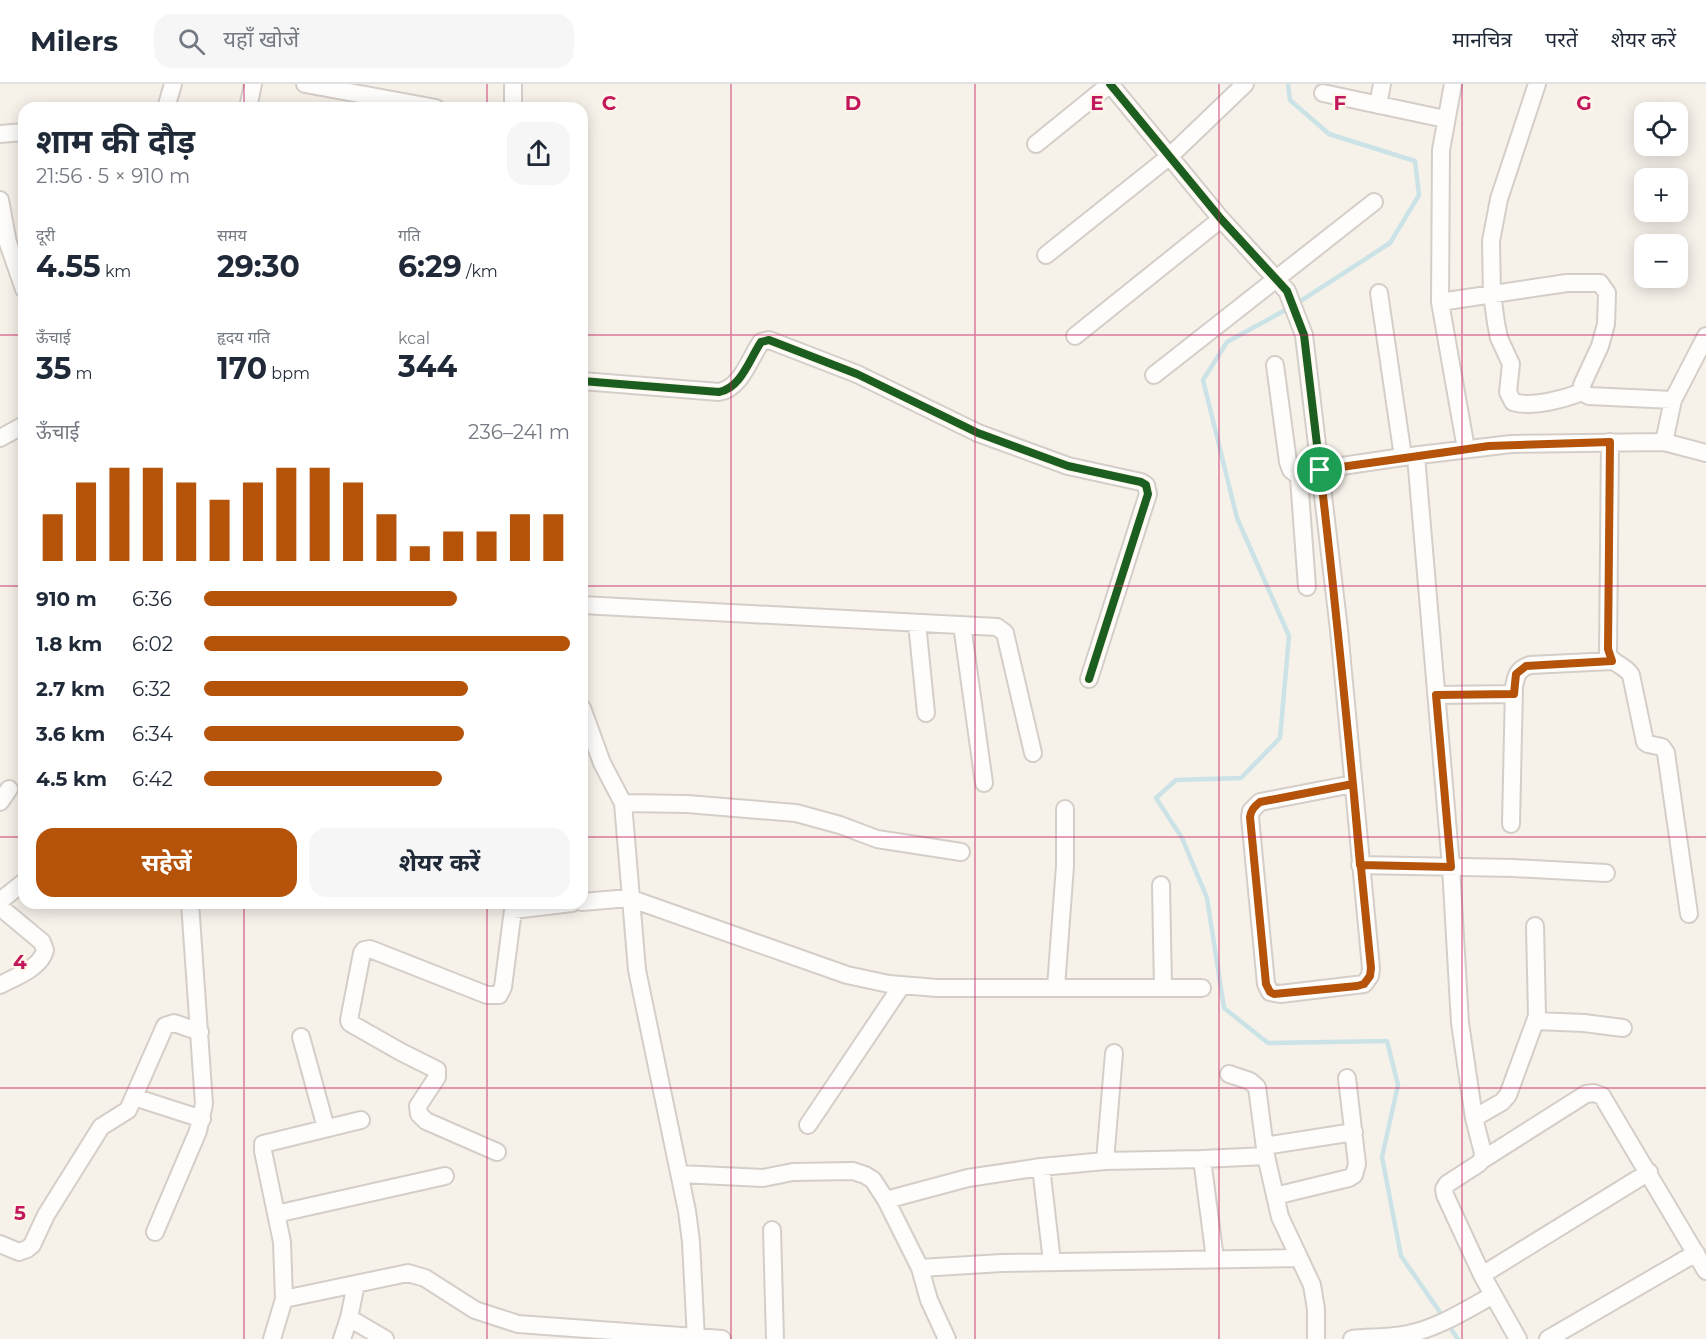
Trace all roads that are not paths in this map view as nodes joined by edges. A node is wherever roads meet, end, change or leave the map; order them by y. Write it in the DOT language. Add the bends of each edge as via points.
graph roads {
  1 [pos="172,84"];
  2 [pos="253,84"];
  3 [pos="305,84"];
  4 [pos="513,84"];
  5 [pos="1110,84"];
  6 [pos="1245,84"];
  7 [pos="1382,84"];
  8 [pos="1453,84"];
  9 [pos="1537,84"];
  10 [pos="1323,93"];
  11 [pos="168,102"];
  12 [pos="249,102"];
  13 [pos="403,102"];
  14 [pos="513,102"];
  15 [pos="1378,105"];
  16 [pos="1445,119"];
  17 [pos="18,132"];
  18 [pos="0,134"];
  19 [pos="1036,144"];
  20 [pos="1170,156"];
  21 [pos="0,201"];
  22 [pos="1374,202"];
  23 [pos="1221,219"];
  24 [pos="1046,255"];
  25 [pos="18,272"];
  26 [pos="1281,285"];
  27 [pos="1379,293"];
  28 [pos="1492,294"];
  29 [pos="1440,302"];
  30 [pos="1075,336"];
  31 [pos="1706,336"];
  32 [pos="1275,365"];
  33 [pos="1154,375"];
  34 [pos="588,381"];
  35 [pos="1582,392"];
  36 [pos="1673,400"];
  37 [pos="18,428"];
  38 [pos="0,438"];
  39 [pos="1610,442"];
  40 [pos="1664,442"];
  41 [pos="1466,449"];
  42 [pos="1706,453"];
  43 [pos="1410,456"];
  44 [pos="1320,470"];
  45 [pos="1299,476"];
  46 [pos="1307,587"];
  47 [pos="588,605"];
  48 [pos="917,623"];
  49 [pos="962,625"];
  50 [pos="1612,661"];
  51 [pos="1089,679"];
  52 [pos="1514,694"];
  53 [pos="1436,695"];
  54 [pos="926,712"];
  55 [pos="588,724"];
  56 [pos="1033,753"];
  57 [pos="984,783"];
  58 [pos="1353,784"];
  59 [pos="623,803"];
  60 [pos="1065,809"];
  61 [pos="1511,824"];
  62 [pos="961,852"];
  63 [pos="1360,865"];
  64 [pos="1451,867"];
  65 [pos="1606,873"];
  66 [pos="1161,885"];
  67 [pos="18,887"];
  68 [pos="630,898"];
  69 [pos="0,901"];
  70 [pos="588,902"];
  71 [pos="0,907"];
  72 [pos="190,909"];
  73 [pos="521,909"];
  74 [pos="1689,914"];
  75 [pos="1534,926"];
  76 [pos="0,985"];
  77 [pos="902,985"];
  78 [pos="1056,987"];
  79 [pos="1163,988"];
  80 [pos="1202,988"];
  81 [pos="1536,1021"];
  82 [pos="1623,1028"];
  83 [pos="200,1032"];
  84 [pos="301,1037"];
  85 [pos="1114,1053"];
  86 [pos="1229,1074"];
  87 [pos="1347,1078"];
  88 [pos="134,1097"];
  89 [pos="1474,1118"];
  90 [pos="202,1119"];
  91 [pos="361,1120"];
  92 [pos="808,1125"];
  93 [pos="326,1128"];
  94 [pos="1354,1132"];
  95 [pos="1265,1151"];
  96 [pos="497,1152"];
  97 [pos="1202,1159"];
  98 [pos="1482,1160"];
  99 [pos="1105,1161"];
  100 [pos="1041,1167"];
  101 [pos="1649,1172"];
  102 [pos="680,1174"];
  103 [pos="445,1176"];
  104 [pos="1275,1196"];
  105 [pos="886,1200"];
  106 [pos="276,1214"];
  107 [pos="772,1230"];
  108 [pos="155,1232"];
  109 [pos="0,1244"];
  110 [pos="1696,1253"];
  111 [pos="1299,1258"];
  112 [pos="1215,1259"];
  113 [pos="1052,1262"];
  114 [pos="920,1268"];
  115 [pos="1706,1271"];
  116 [pos="1482,1275"];
  117 [pos="356,1284"];
  118 [pos="1492,1295"];
  119 [pos="284,1299"];
  120 [pos="349,1318"];
  121 [pos="696,1338"];
  122 [pos="272,1339"];
  123 [pos="342,1339"];
  124 [pos="385,1339"];
  125 [pos="722,1339"];
  126 [pos="775,1339"];
  127 [pos="947,1339"];
  128 [pos="1316,1339"];
  129 [pos="1352,1339"];
  130 [pos="1518,1339"];
  131 [pos="1548,1339"];
  1 -- 11 [label="street"];
  2 -- 12 [label="street"];
  3 -- 13 [label="street"];
  4 -- 14 [label="street"];
  5 -- 19 [label="street"];
  5 -- 20 [label="street"];
  6 -- 20 [label="street"];
  7 -- 15 [label="street"];
  8 -- 16 [label="street"];
  9 -- 28 [label="street" via="1496,213 1491,241"];
  10 -- 15 [label="street"];
  15 -- 16 [label="street"];
  16 -- 29 [label="street" via="1440,157"];
  17 -- 18 [label="street"];
  20 -- 23 [label="street"];
  20 -- 24 [label="street"];
  21 -- 25 [label="street"];
  22 -- 26 [label="street"];
  23 -- 26 [label="street"];
  23 -- 30 [label="street"];
  26 -- 33 [label="street"];
  26 -- 44 [label="street" via="1304,335"];
  27 -- 43 [label="street"];
  28 -- 29 [label="street"];
  28 -- 35 [label="street" via="1499,338 1511,364 1508,392 1513,402 1559,400"];
  28 -- 35 [label="street" via="1575,282 1603,285 1606,324"];
  29 -- 41 [label="street"];
  31 -- 36 [label="street"];
  32 -- 45 [label="street" via="1288,462"];
  34 -- 51 [label="street" via="719,392 737,382 761,342 769,340 857,374 978,433 1068,466 1141,482 1148,494"];
  35 -- 36 [label="street" via="1589,396"];
  36 -- 40 [label="street"];
  37 -- 38 [label="street"];
  39 -- 40 [label="street"];
  39 -- 41 [label="street"];
  39 -- 50 [label="street" via="1608,649"];
  40 -- 42 [label="street"];
  41 -- 43 [label="street"];
  43 -- 44 [label="street"];
  43 -- 53 [label="street"];
  44 -- 45 [label="street" via="1303,471"];
  44 -- 58 [label="street"];
  45 -- 46 [label="street"];
  47 -- 48 [label="street"];
  48 -- 49 [label="street"];
  48 -- 54 [label="street"];
  49 -- 56 [label="street" via="992,625 1005,633"];
  49 -- 57 [label="street"];
  50 -- 52 [label="street" via="1526,666 1516,674"];
  50 -- 74 [label="street" via="1631,675 1645,741 1662,747 1666,753"];
  52 -- 53 [label="street"];
  52 -- 61 [label="street"];
  53 -- 64 [label="street"];
  55 -- 59 [label="street"];
  58 -- 63 [label="street"];
  58 -- 63 [label="street" via="1260,802 1251,810 1266,984 1270,992 1357,986 1368,981 1371,968"];
  59 -- 62 [label="street" via="796,813 877,838"];
  59 -- 68 [label="street"];
  60 -- 78 [label="street"];
  63 -- 64 [label="street"];
  64 -- 65 [label="street"];
  64 -- 89 [label="street" via="1460,1023"];
  66 -- 79 [label="street"];
  67 -- 69 [label="street"];
  68 -- 70 [label="street"];
  68 -- 77 [label="street" via="847,975"];
  68 -- 102 [label="street" via="637,970"];
  71 -- 76 [label="street" via="42,942 45,950 36,964"];
  72 -- 83 [label="street"];
  73 -- 96 [label="street" via="513,910 499,995 487,995 370,948 362,953 350,1023 437,1070 437,1077 418,1106 426,1121"];
  75 -- 81 [label="street"];
  77 -- 78 [label="street"];
  77 -- 92 [label="street"];
  78 -- 79 [label="street"];
  79 -- 80 [label="street"];
  81 -- 82 [label="street"];
  81 -- 89 [label="street" via="1508,1095"];
  83 -- 88 [label="street" via="174,1023 165,1026"];
  83 -- 90 [label="street"];
  84 -- 93 [label="street"];
  85 -- 99 [label="street"];
  86 -- 95 [label="street" via="1257,1087"];
  87 -- 94 [label="street"];
  88 -- 90 [label="street"];
  88 -- 109 [label="street" via="124,1115 101,1127 46,1215 32,1245 19,1252"];
  89 -- 98 [label="street"];
  90 -- 108 [label="street"];
  91 -- 93 [label="street"];
  93 -- 106 [label="street" via="263,1143"];
  94 -- 95 [label="street"];
  94 -- 104 [label="street" via="1354,1175"];
  95 -- 97 [label="street"];
  95 -- 104 [label="street"];
  97 -- 99 [label="street"];
  97 -- 112 [label="street"];
  98 -- 101 [label="street" via="1586,1094 1594,1093 1602,1096"];
  98 -- 116 [label="street" via="1444,1189 1451,1213"];
  99 -- 100 [label="street"];
  100 -- 105 [label="street" via="968,1178"];
  100 -- 113 [label="street"];
  101 -- 110 [label="street"];
  101 -- 116 [label="street"];
  102 -- 105 [label="street" via="763,1178 793,1172 853,1171 873,1180"];
  102 -- 121 [label="street" via="692,1242"];
  103 -- 106 [label="street"];
  104 -- 111 [label="street"];
  105 -- 114 [label="street"];
  106 -- 119 [label="street" via="282,1242"];
  107 -- 126 [label="street"];
  110 -- 115 [label="street"];
  110 -- 131 [label="street"];
  111 -- 112 [label="street"];
  111 -- 128 [label="street" via="1312,1285"];
  112 -- 113 [label="street"];
  113 -- 114 [label="street"];
  114 -- 127 [label="street"];
  116 -- 118 [label="street"];
  117 -- 119 [label="street"];
  117 -- 120 [label="street"];
  117 -- 121 [label="street" via="408,1273 425,1278 475,1310 518,1324"];
  118 -- 129 [label="street" via="1425,1330"];
  118 -- 130 [label="street"];
  119 -- 122 [label="street"];
  120 -- 123 [label="street"];
  120 -- 124 [label="street"];
  121 -- 125 [label="street"];
}
